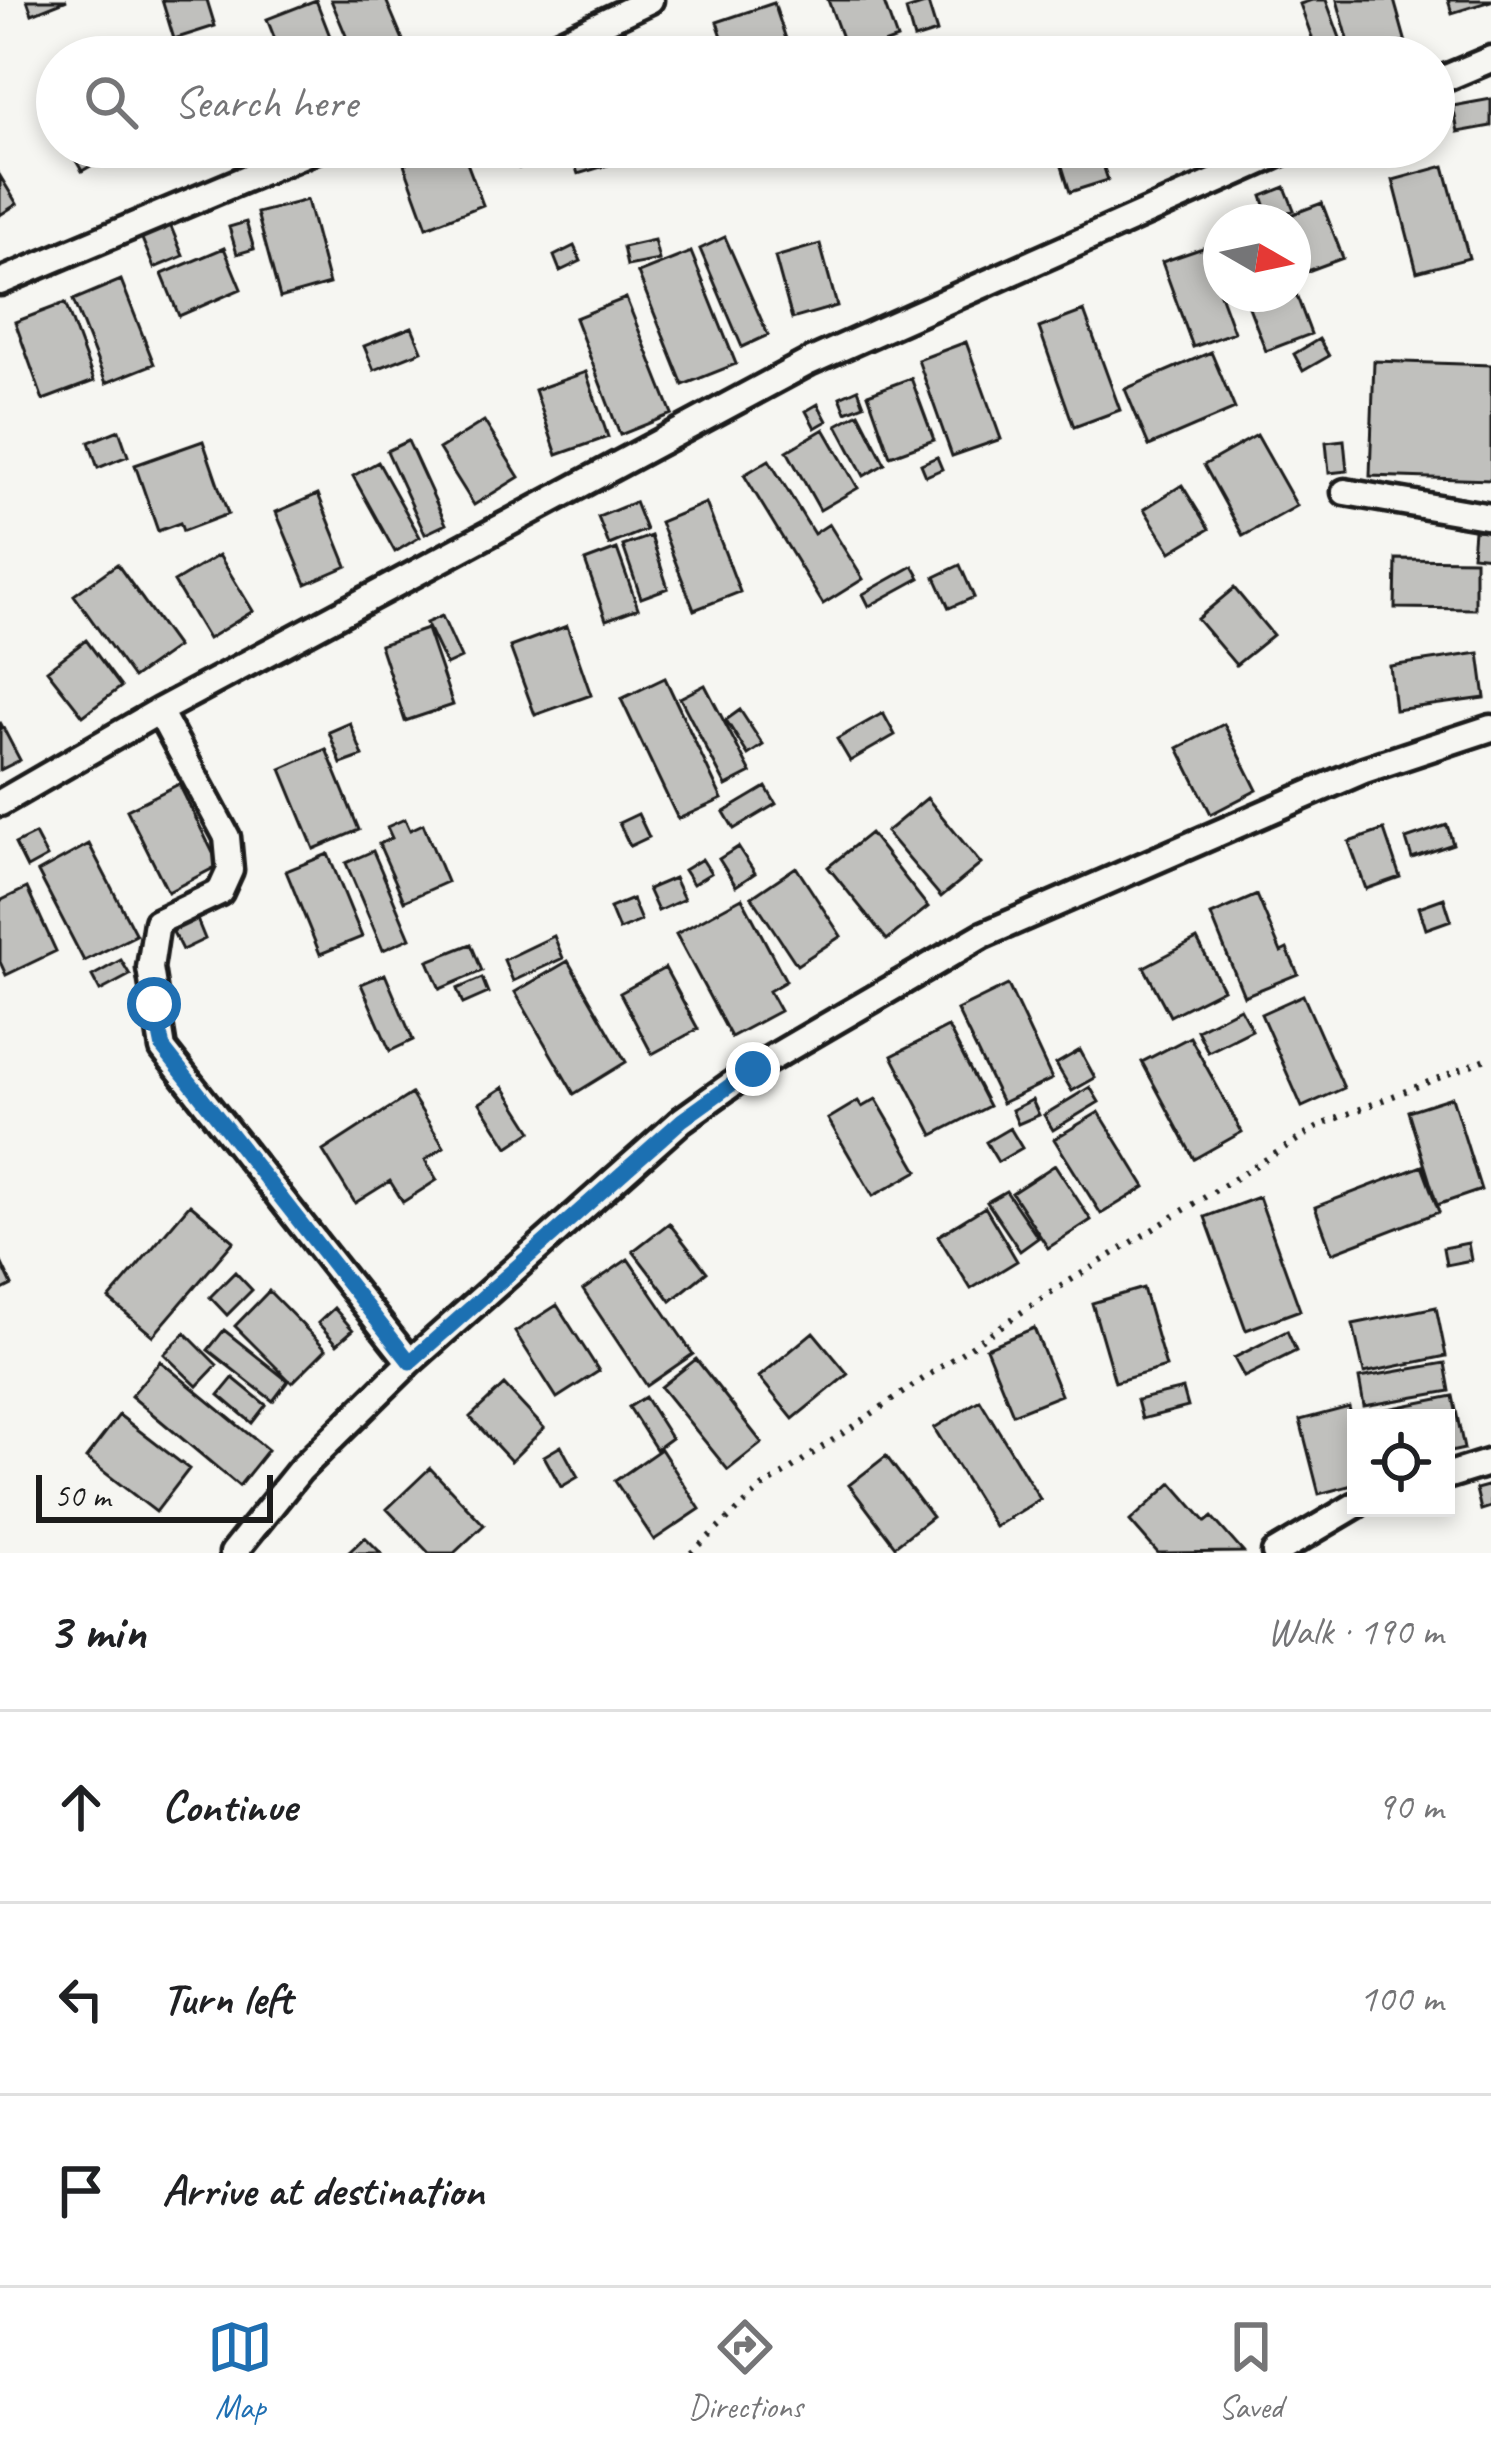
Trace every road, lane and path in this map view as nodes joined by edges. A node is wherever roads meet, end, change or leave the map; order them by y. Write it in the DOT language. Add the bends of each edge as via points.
graph roads {
  1 [pos="650,0"];
  2 [pos="574,36"];
  3 [pos="1491,59"];
  4 [pos="1455,74"];
  5 [pos="271,168"];
  6 [pos="1247,168"];
  7 [pos="0,282"];
  8 [pos="1345,492"];
  9 [pos="1491,518"];
  10 [pos="159,711"];
  11 [pos="1491,728"];
  12 [pos="0,802"];
  13 [pos="1491,1057"];
  14 [pos="410,1362"];
  15 [pos="1491,1462"];
  16 [pos="1455,1473"];
  17 [pos="1347,1510"];
  18 [pos="233,1553"];
  19 [pos="691,1553"];
  20 [pos="1275,1553"];
  1 -- 2 [label="street"];
  3 -- 4 [label="street"];
  5 -- 7 [label="street"];
  6 -- 10 [label="street" via="809,362"];
  8 -- 9 [label="street"];
  10 -- 12 [label="street"];
  10 -- 14 [label="street" via="227,837 230,870 220,892 157,922 150,968 163,1048"];
  11 -- 14 [label="street" via="1364,770 983,935 753,1069 682,1120"];
  13 -- 19 [label="path" via="1323,1124 1089,1268 762,1488"];
  14 -- 18 [label="street" via="300,1470"];
  15 -- 16 [label="street"];
  17 -- 20 [label="street"];
}
